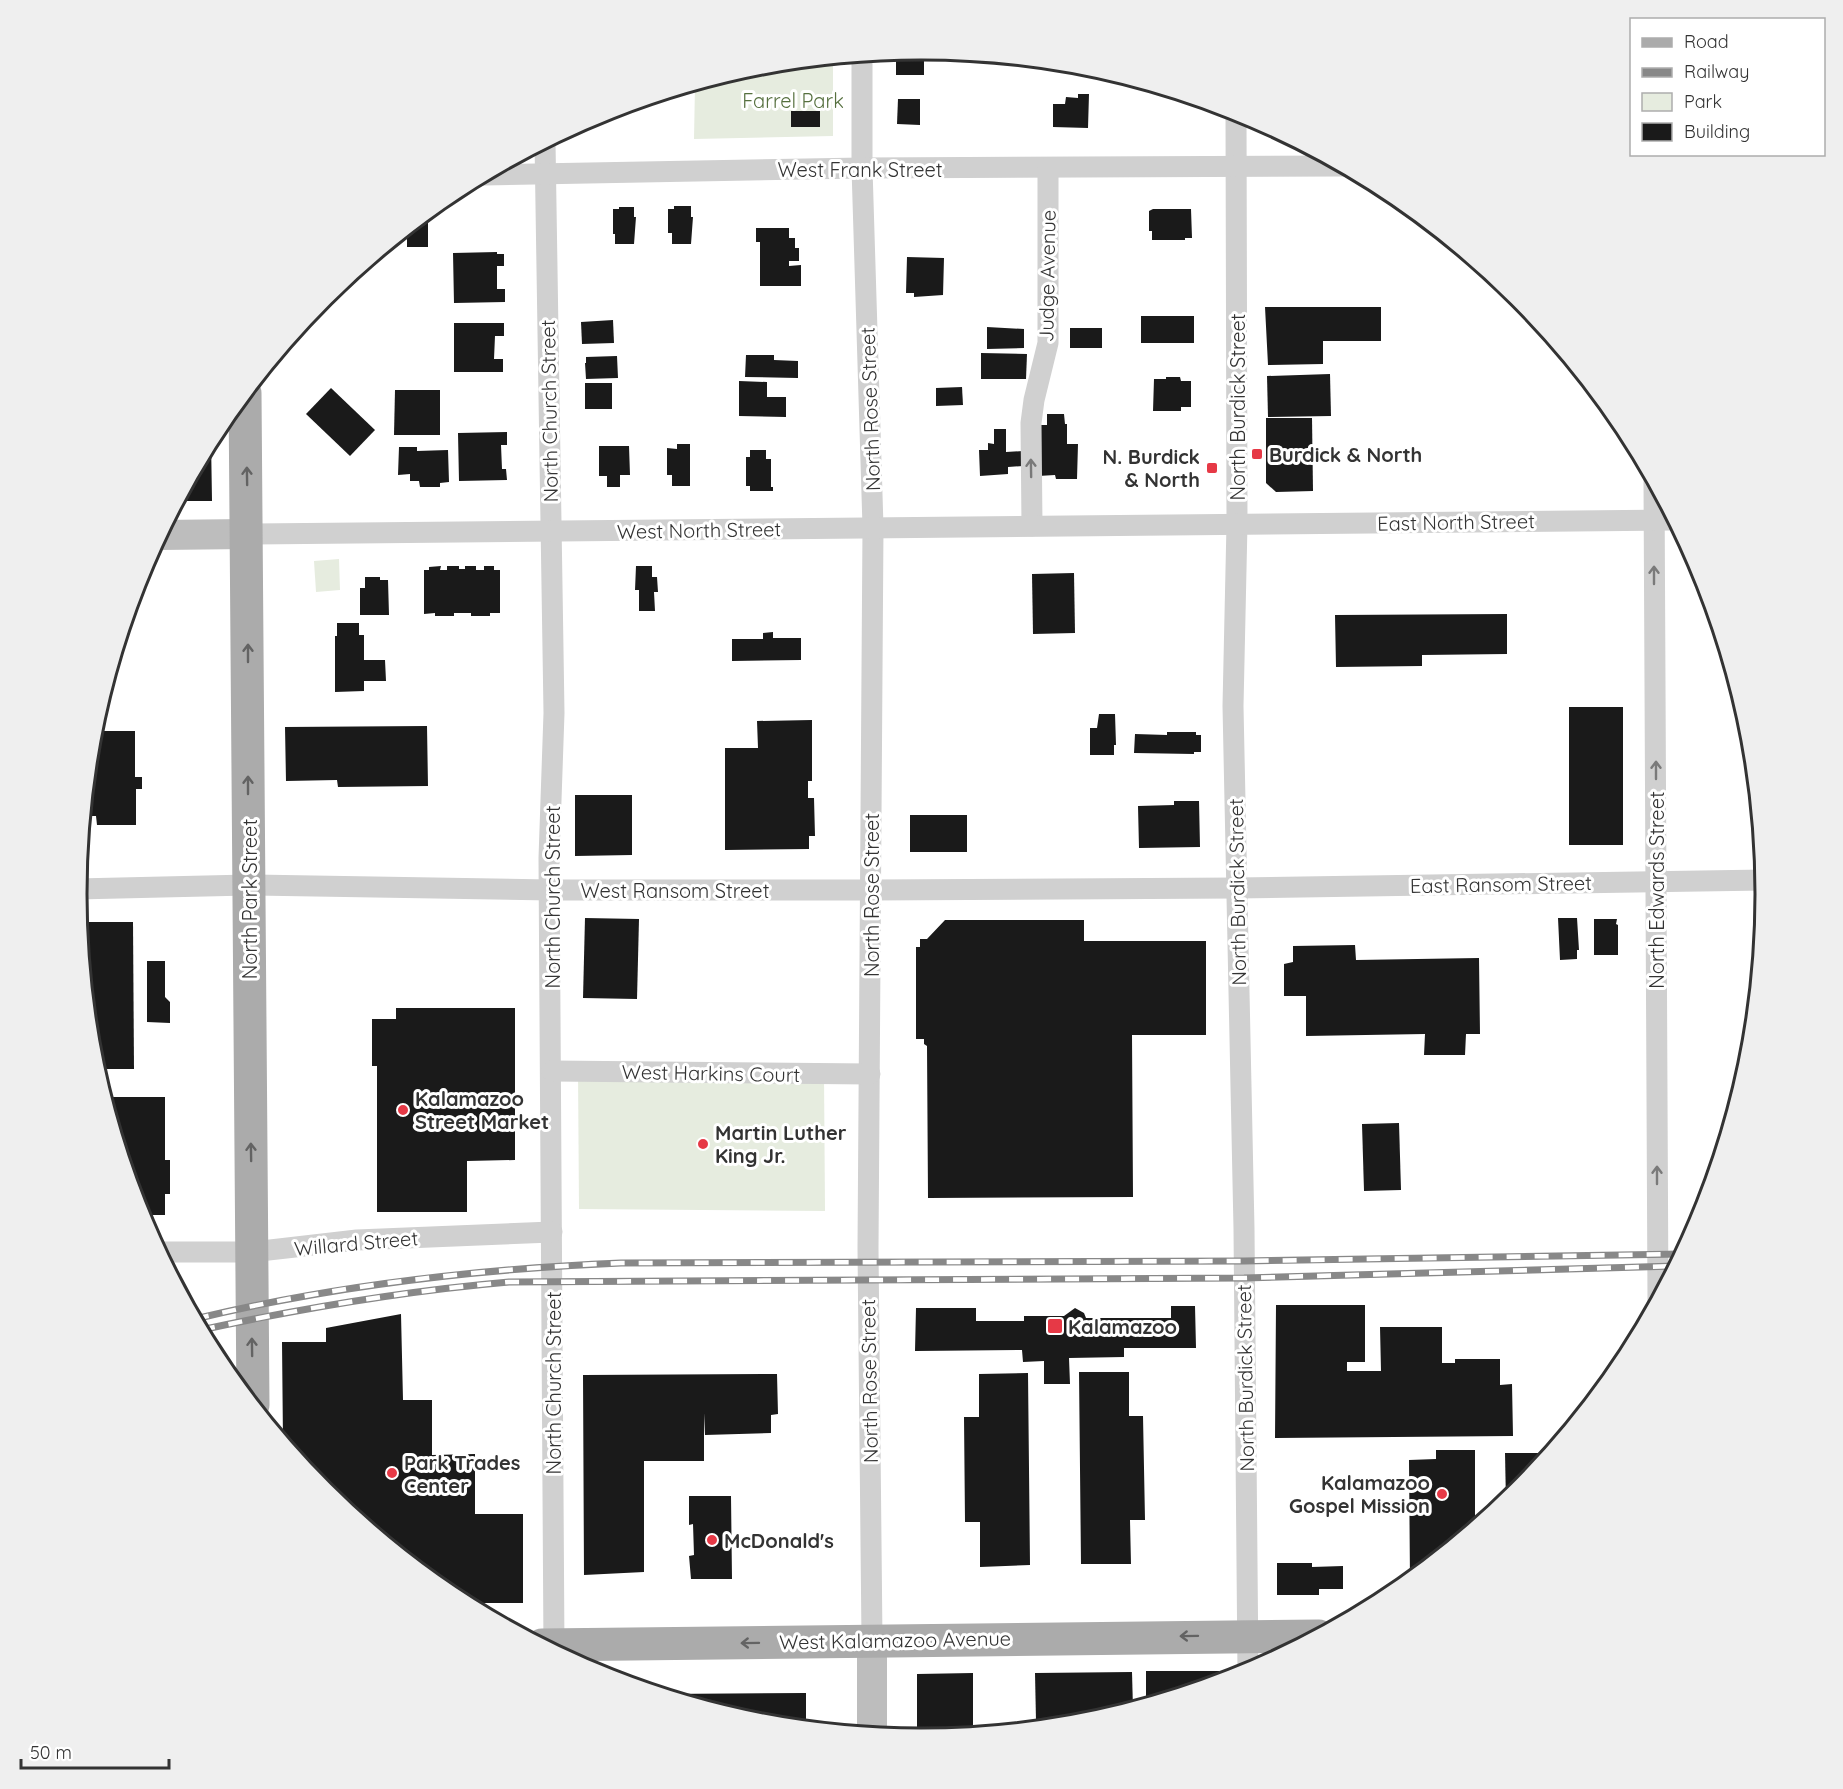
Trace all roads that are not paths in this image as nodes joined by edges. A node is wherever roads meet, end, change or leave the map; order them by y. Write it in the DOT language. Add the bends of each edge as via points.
graph roads {
  1 [pos="862,62"];
  2 [pos="1236,122"];
  3 [pos="545,150"];
  4 [pos="1328,166"];
  5 [pos="1236,167"];
  6 [pos="862,168"];
  7 [pos="1048,168"];
  8 [pos="545,173"];
  9 [pos="500,174"];
  10 [pos="245,406"];
  11 [pos="1664,520"];
  12 [pos="1237,524"];
  13 [pos="1032,526"];
  14 [pos="873,527"];
  15 [pos="551,532"];
  16 [pos="248,534"];
  17 [pos="169,535"];
  18 [pos="1755,880"];
  19 [pos="1657,883"];
  20 [pos="248,885"];
  21 [pos="1237,888"];
  22 [pos="87,889"];
  23 [pos="550,890"];
  24 [pos="871,890"];
  25 [pos="552,1071"];
  26 [pos="870,1074"];
  27 [pos="552,1232"];
  28 [pos="168,1252"];
  29 [pos="252,1252"];
  30 [pos="1658,1286"];
  31 [pos="253,1394"];
  32 [pos="1247,1635"];
  33 [pos="1304,1636"];
  34 [pos="872,1640"];
  35 [pos="550,1642"];
  36 [pos="561,1647"];
  37 [pos="1248,1662"];
  38 [pos="872,1727"];
  1 -- 6 [label="street, North Rose Street"];
  2 -- 5 [label="street, North Burdick Street"];
  3 -- 8 [label="street, North Church Street"];
  4 -- 5 [label="street, West Frank Street"];
  5 -- 7 [label="street, West Frank Street"];
  5 -- 12 [label="street, North Burdick Street"];
  6 -- 7 [label="street, West Frank Street"];
  6 -- 8 [label="street, West Frank Street"];
  6 -- 14 [label="street, North Rose Street"];
  13 -- 7 [label="street, Judge Avenue, one-way" via="1031,423 1048,344"];
  8 -- 9 [label="street, West Frank Street"];
  8 -- 15 [label="street, North Church Street"];
  16 -- 10 [label="main road, North Park Street, one-way"];
  11 -- 12 [label="street, East North Street"];
  19 -- 11 [label="street, North Edwards Street, one-way"];
  12 -- 13 [label="street, West North Street"];
  12 -- 21 [label="street, North Burdick Street" via="1233,706"];
  13 -- 14 [label="street, West North Street"];
  14 -- 15 [label="street, West North Street"];
  14 -- 24 [label="street, North Rose Street"];
  15 -- 16 [label="street, West North Street"];
  15 -- 23 [label="street, North Church Street" via="554,713"];
  16 -- 17 [label="street, West North Street"];
  20 -- 16 [label="main road, North Park Street, one-way"];
  18 -- 19 [label="street, East Ransom Street"];
  19 -- 21 [label="street, East Ransom Street"];
  30 -- 19 [label="street, North Edwards Street, one-way"];
  20 -- 22 [label="street, West Ransom Street"];
  20 -- 23 [label="street, West Ransom Street"];
  29 -- 20 [label="main road, North Park Street, one-way"];
  21 -- 24 [label="street, West Ransom Street"];
  21 -- 32 [label="street, North Burdick Street"];
  23 -- 24 [label="street, West Ransom Street"];
  23 -- 25 [label="street, North Church Street"];
  24 -- 26 [label="street, North Rose Street"];
  25 -- 26 [label="street, West Harkins Court"];
  25 -- 27 [label="street, North Church Street"];
  26 -- 34 [label="street, North Rose Street"];
  27 -- 29 [label="street, Willard Street" via="378,1239"];
  27 -- 35 [label="street, North Church Street"];
  28 -- 29 [label="street, Willard Street"];
  31 -- 29 [label="main road, North Park Street, one-way"];
  32 -- 33 [label="main road, West Kalamazoo Avenue"];
  32 -- 34 [label="main road, West Kalamazoo Avenue, one-way"];
  32 -- 37 [label="street, North Burdick Street"];
  34 -- 36 [label="main road, West Kalamazoo Avenue, one-way"];
  34 -- 38 [label="street, North Rose Street"];
}
